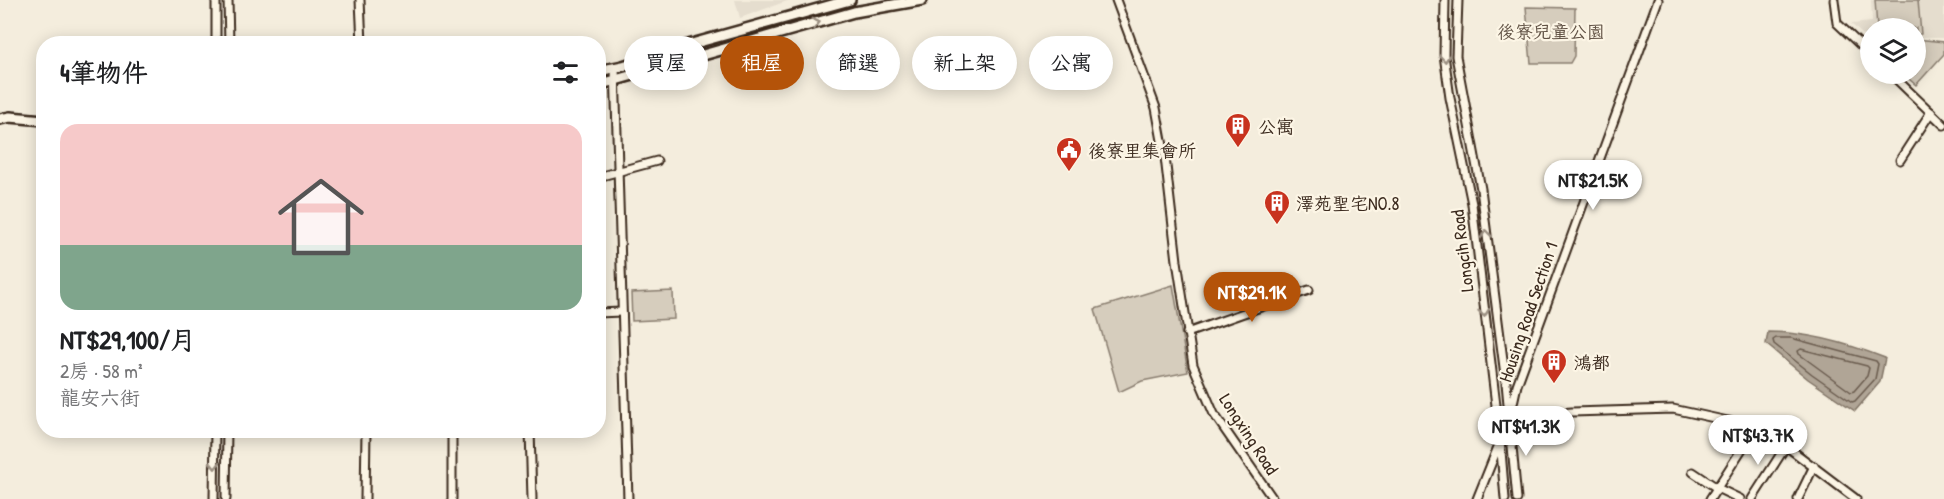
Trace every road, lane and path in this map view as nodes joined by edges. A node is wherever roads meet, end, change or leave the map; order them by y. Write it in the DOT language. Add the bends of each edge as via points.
graph roads {
  1 [pos="216,0"];
  2 [pos="228,0"];
  3 [pos="360,0"];
  4 [pos="850,0"];
  5 [pos="922,0"];
  6 [pos="1116,0"];
  7 [pos="1445,0"];
  8 [pos="1458,0"];
  9 [pos="1658,0"];
  10 [pos="1834,0"];
  11 [pos="216,36"];
  12 [pos="229,36"];
  13 [pos="362,36"];
  14 [pos="1860,45"];
  15 [pos="615,68"];
  16 [pos="606,70"];
  17 [pos="615,81"];
  18 [pos="606,83"];
  19 [pos="1902,84"];
  20 [pos="1464,96"];
  21 [pos="1450,98"];
  22 [pos="1931,112"];
  23 [pos="0,119"];
  24 [pos="36,119"];
  25 [pos="1944,125"];
  26 [pos="1900,160"];
  27 [pos="657,161"];
  28 [pos="617,172"];
  29 [pos="606,175"];
  30 [pos="1309,290"];
  31 [pos="621,312"];
  32 [pos="606,313"];
  33 [pos="1187,333"];
  34 [pos="1510,417"];
  35 [pos="1754,430"];
  36 [pos="215,438"];
  37 [pos="227,438"];
  38 [pos="366,438"];
  39 [pos="452,438"];
  40 [pos="530,438"];
  41 [pos="1500,440"];
  42 [pos="1786,446"];
  43 [pos="1814,466"];
  44 [pos="1693,472"];
  45 [pos="1717,488"];
  46 [pos="214,499"];
  47 [pos="226,499"];
  48 [pos="366,499"];
  49 [pos="452,499"];
  50 [pos="532,499"];
  51 [pos="628,499"];
  52 [pos="1273,499"];
  53 [pos="1477,499"];
  54 [pos="1505,499"];
  55 [pos="1517,499"];
  56 [pos="1710,499"];
  57 [pos="1740,499"];
  58 [pos="1752,499"];
  59 [pos="1798,499"];
  60 [pos="1857,499"];
  1 -- 11 [label="street"];
  2 -- 12 [label="street"];
  3 -- 13 [label="street"];
  4 -- 15 [label="main road"];
  17 -- 5 [label="main road, one-way" via="854,12"];
  6 -- 33 [label="street, Longxing Road" via="1156,108"];
  7 -- 21 [label="street, Longcih Road, one-way" via="1444,55"];
  8 -- 20 [label="street, Longcih Road" via="1456,56"];
  9 -- 34 [label="street, Housing Road Section 1" via="1517,385"];
  10 -- 14 [label="street" via="1837,23"];
  15 -- 16 [label="main road"];
  15 -- 17 [label="street"];
  17 -- 18 [label="main road"];
  17 -- 28 [label="street"];
  19 -- 22 [label="street"];
  20 -- 21 [label="street"];
  34 -- 20 [label="street, Longcih Road, one-way" via="1481,189"];
  21 -- 41 [label="street, Longcih Road, one-way" via="1472,204"];
  22 -- 25 [label="street"];
  22 -- 26 [label="street"];
  23 -- 24 [label="main road"];
  27 -- 28 [label="street"];
  28 -- 29 [label="street"];
  28 -- 31 [label="street"];
  30 -- 33 [label="street"];
  31 -- 32 [label="street"];
  31 -- 51 [label="street"];
  33 -- 52 [label="street, Longxing Road" via="1193,365 1214,414"];
  34 -- 35 [label="street" via="1673,410"];
  34 -- 41 [label="street, Housing Road Section 1"];
  34 -- 55 [label="street, Longcih Road"];
  35 -- 42 [label="street"];
  35 -- 45 [label="street"];
  36 -- 46 [label="street, one-way"];
  37 -- 47 [label="street"];
  38 -- 48 [label="street"];
  39 -- 49 [label="street"];
  40 -- 50 [label="street"];
  41 -- 53 [label="street, Housing Road Section 1"];
  41 -- 54 [label="street, Longcih Road"];
  42 -- 43 [label="street"];
  42 -- 58 [label="street"];
  43 -- 59 [label="street"];
  43 -- 60 [label="street"];
  44 -- 45 [label="street"];
  45 -- 56 [label="street"];
  45 -- 57 [label="street"];
}
